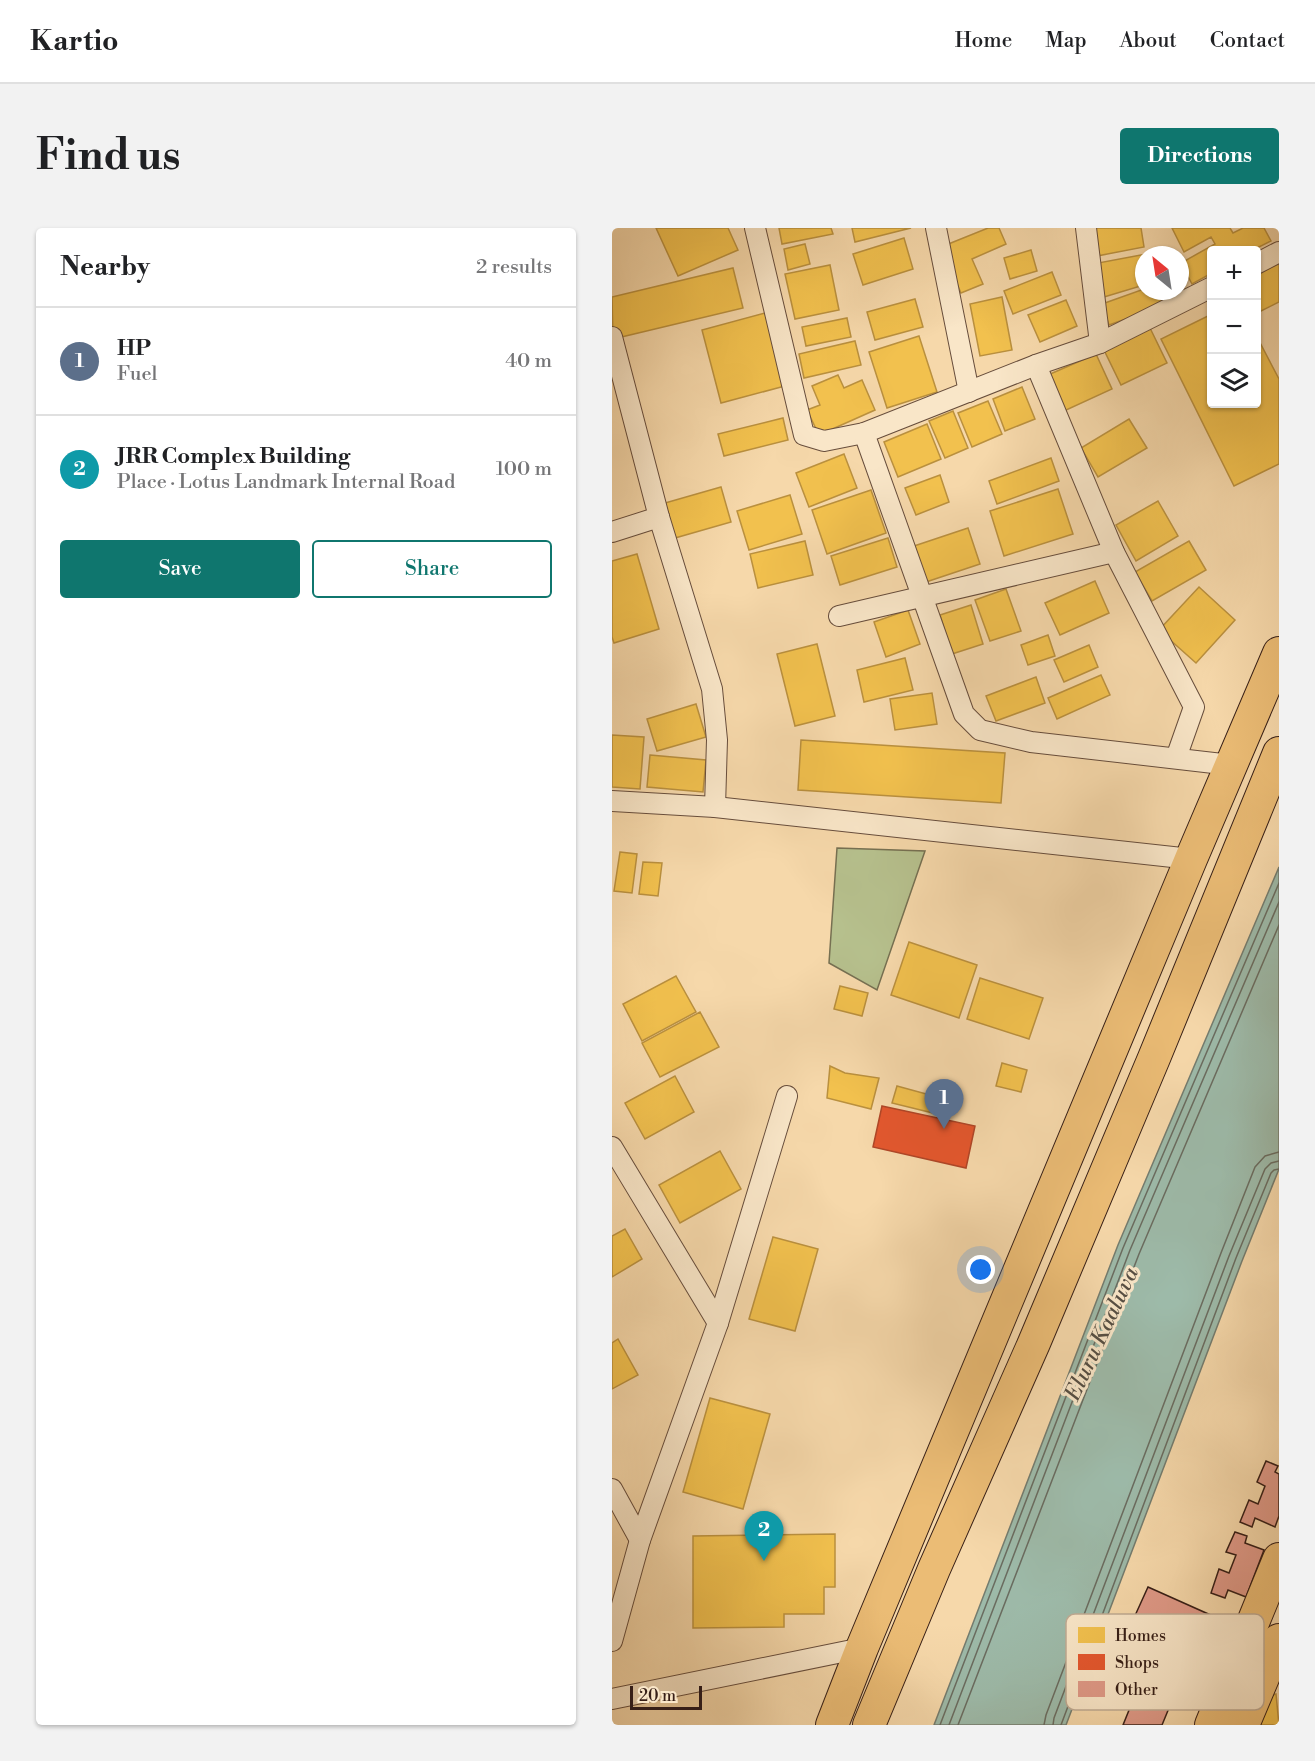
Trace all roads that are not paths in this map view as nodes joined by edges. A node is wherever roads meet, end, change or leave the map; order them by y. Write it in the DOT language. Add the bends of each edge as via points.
graph roads {
  1 [pos="755,228"];
  2 [pos="936,228"];
  3 [pos="1086,228"];
  4 [pos="1279,252"];
  5 [pos="1261,262"];
  6 [pos="1207,290"];
  7 [pos="612,337"];
  8 [pos="1100,344"];
  9 [pos="1036,365"];
  10 [pos="969,392"];
  11 [pos="864,433"];
  12 [pos="659,517"];
  13 [pos="612,532"];
  14 [pos="1114,552"];
  15 [pos="923,598"];
  16 [pos="839,616"];
  17 [pos="1279,653"];
  18 [pos="1279,753"];
  19 [pos="1176,758"];
  20 [pos="1231,765"];
  21 [pos="612,801"];
  22 [pos="715,807"];
  23 [pos="1191,859"];
  24 [pos="787,1096"];
  25 [pos="612,1148"];
  26 [pos="718,1323"];
  27 [pos="612,1489"];
  28 [pos="640,1540"];
  29 [pos="1279,1559"];
  30 [pos="1256,1614"];
  31 [pos="1279,1640"];
  32 [pos="612,1641"];
  33 [pos="862,1648"];
  34 [pos="1264,1675"];
  35 [pos="612,1699"];
  36 [pos="1216,1710"];
  37 [pos="1249,1710"];
  38 [pos="832,1725"];
  39 [pos="869,1725"];
  40 [pos="1210,1725"];
  41 [pos="1243,1725"];
  1 -- 11 [label="street" via="804,435 824,441"];
  2 -- 10 [label="street"];
  3 -- 8 [label="street"];
  4 -- 5 [label="street"];
  6 -- 8 [label="street"];
  7 -- 12 [label="street"];
  8 -- 9 [label="street"];
  9 -- 10 [label="street"];
  9 -- 14 [label="street"];
  10 -- 11 [label="street"];
  11 -- 15 [label="street"];
  12 -- 13 [label="street"];
  12 -- 22 [label="street" via="712,689 717,740"];
  14 -- 15 [label="street"];
  14 -- 19 [label="street" via="1194,706"];
  15 -- 16 [label="street"];
  15 -- 19 [label="street" via="964,714 980,730 1031,742"];
  17 -- 20 [label="main road"];
  18 -- 39 [label="main road" via="1150,1069"];
  19 -- 20 [label="street"];
  20 -- 23 [label="main road"];
  21 -- 22 [label="street"];
  22 -- 23 [label="street"];
  23 -- 33 [label="main road"];
  24 -- 26 [label="street"];
  25 -- 26 [label="street"];
  26 -- 28 [label="street"];
  27 -- 28 [label="street"];
  28 -- 32 [label="street"];
  29 -- 30 [label="main road"];
  31 -- 34 [label="main road"];
  33 -- 35 [label="street"];
  33 -- 38 [label="main road"];
  36 -- 40 [label="main road"];
  37 -- 41 [label="main road"];
}
